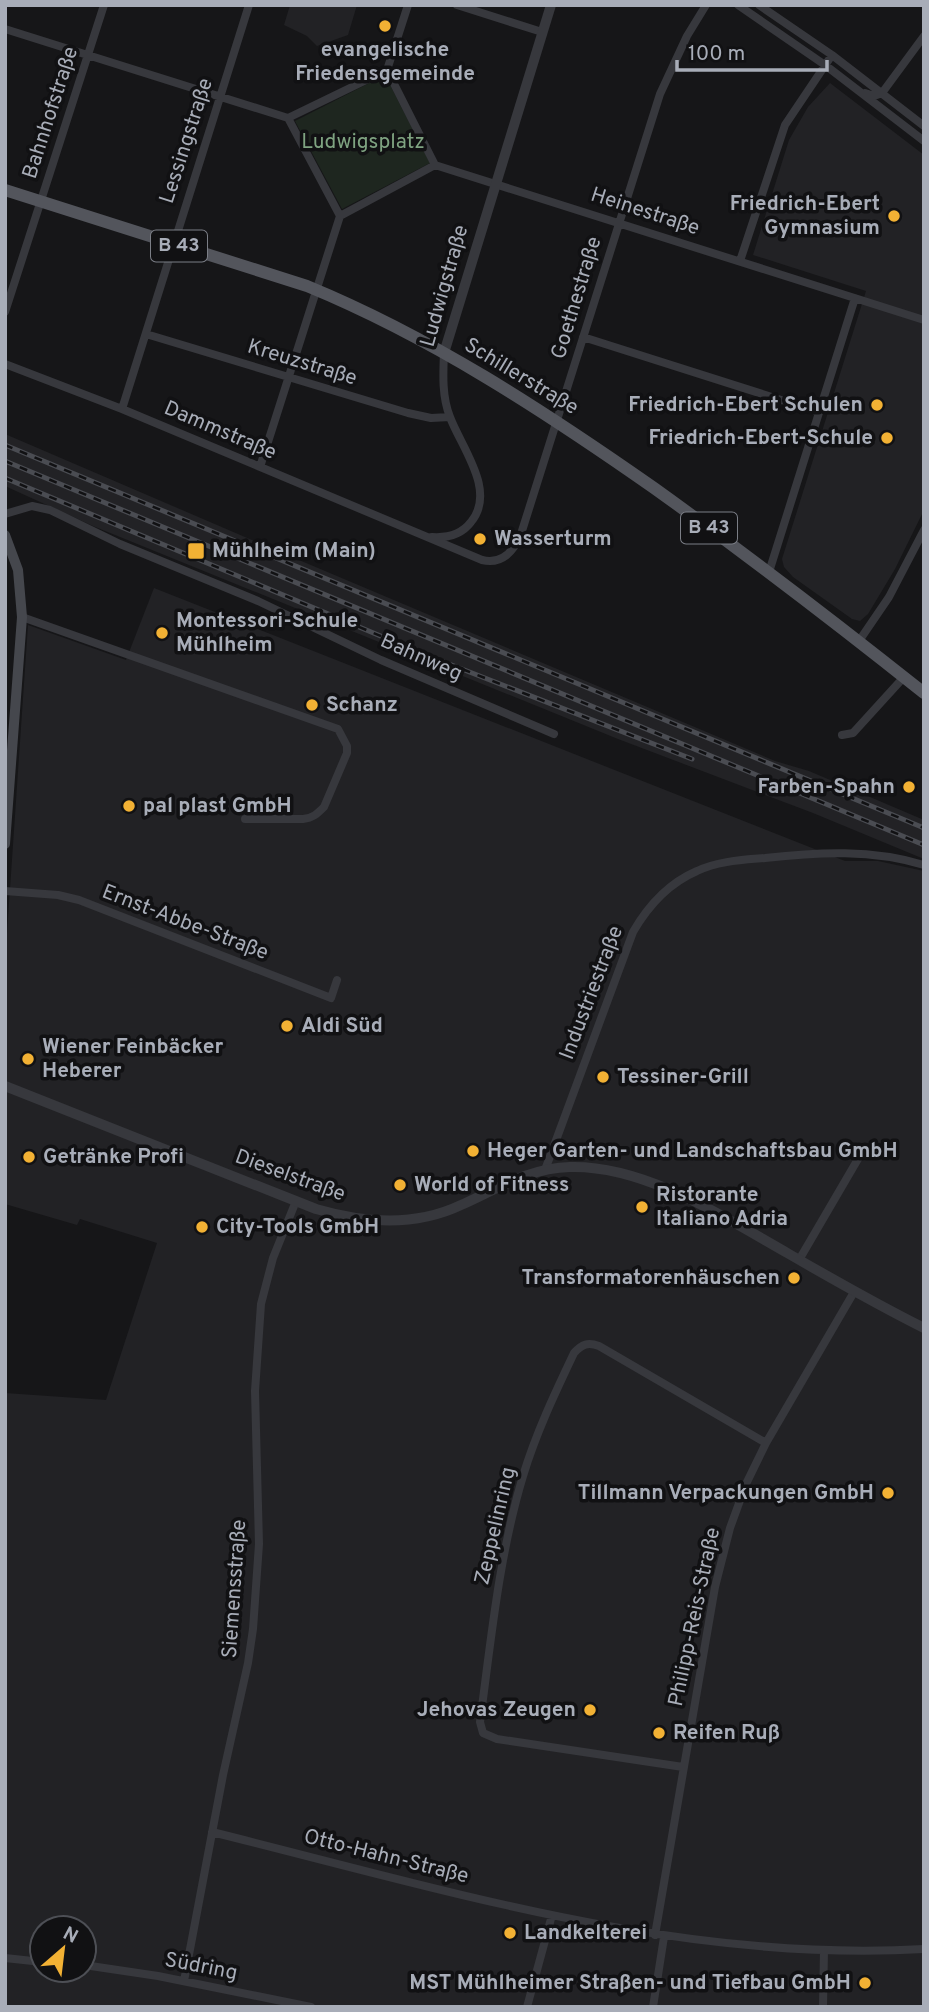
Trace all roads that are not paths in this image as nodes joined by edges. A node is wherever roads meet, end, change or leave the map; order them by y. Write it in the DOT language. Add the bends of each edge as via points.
graph roads {
  1 [pos="104,5"];
  2 [pos="249,5"];
  3 [pos="408,5"];
  4 [pos="457,5"];
  5 [pos="551,5"];
  6 [pos="706,5"];
  7 [pos="738,5"];
  8 [pos="759,5"];
  9 [pos="5,29"];
  10 [pos="542,32"];
  11 [pos="924,36"];
  12 [pos="88,55"];
  13 [pos="832,55"];
  14 [pos="825,65"];
  15 [pos="387,70"];
  16 [pos="862,92"];
  17 [pos="882,93"];
  18 [pos="220,96"];
  19 [pos="288,118"];
  20 [pos="924,126"];
  21 [pos="924,141"];
  22 [pos="435,165"];
  23 [pos="496,184"];
  24 [pos="5,190"];
  25 [pos="41,201"];
  26 [pos="340,216"];
  27 [pos="619,222"];
  28 [pos="173,244"];
  29 [pos="740,261"];
  30 [pos="316,290"];
  31 [pos="855,298"];
  32 [pos="5,312"];
  33 [pos="924,320"];
  34 [pos="146,334"];
  35 [pos="583,337"];
  36 [pos="444,353"];
  37 [pos="5,364"];
  38 [pos="288,377"];
  39 [pos="122,409"];
  40 [pos="819,412"];
  41 [pos="450,417"];
  42 [pos="557,420"];
  43 [pos="260,467"];
  44 [pos="5,514"];
  45 [pos="924,530"];
  46 [pos="419,534"];
  47 [pos="5,535"];
  48 [pos="769,572"];
  49 [pos="22,617"];
  50 [pos="859,641"];
  51 [pos="904,677"];
  52 [pos="924,692"];
  53 [pos="554,734"];
  54 [pos="842,735"];
  55 [pos="245,819"];
  56 [pos="5,844"];
  57 [pos="924,865"];
  58 [pos="5,891"];
  59 [pos="337,980"];
  60 [pos="5,1086"];
  61 [pos="858,1159"];
  62 [pos="545,1170"];
  63 [pos="296,1201"];
  64 [pos="799,1260"];
  65 [pos="854,1292"];
  66 [pos="924,1328"];
  67 [pos="766,1443"];
  68 [pos="683,1767"];
  69 [pos="212,1832"];
  70 [pos="552,1915"];
  71 [pos="660,1936"];
  72 [pos="924,1949"];
  73 [pos="824,1950"];
  74 [pos="5,1958"];
  75 [pos="28,1962"];
  76 [pos="5,1963"];
  77 [pos="98,1967"];
  78 [pos="184,1981"];
  79 [pos="311,2007"];
  80 [pos="527,2007"];
  81 [pos="653,2007"];
  82 [pos="823,2007"];
  1 -- 12 [label="street, Bahnhofstraße"];
  2 -- 18 [label="street, Lessingstraße"];
  3 -- 15 [label="street"];
  4 -- 10 [label="street"];
  5 -- 10 [label="street, Ludwigstraße"];
  6 -- 27 [label="street, Goethestraße" via="667,75"];
  7 -- 14 [label="street"];
  8 -- 13 [label="street"];
  9 -- 12 [label="street"];
  10 -- 23 [label="street, Ludwigstraße"];
  11 -- 17 [label="street"];
  12 -- 18 [label="street"];
  12 -- 25 [label="street, Bahnhofstraße"];
  13 -- 14 [label="street"];
  13 -- 17 [label="street"];
  14 -- 16 [label="street"];
  14 -- 29 [label="street" via="785,125"];
  15 -- 19 [label="street"];
  15 -- 22 [label="street"];
  16 -- 17 [label="street"];
  16 -- 21 [label="street"];
  17 -- 20 [label="street"];
  18 -- 19 [label="street"];
  18 -- 28 [label="street, Lessingstraße"];
  19 -- 26 [label="street"];
  22 -- 23 [label="street, Heinestraße"];
  22 -- 26 [label="street"];
  23 -- 27 [label="street, Heinestraße"];
  23 -- 36 [label="street, Ludwigstraße"];
  24 -- 25 [label="main road, B 43"];
  25 -- 28 [label="main road, Schillerstraße / B 43"];
  25 -- 32 [label="street, Bahnhofstraße"];
  26 -- 30 [label="street"];
  27 -- 29 [label="street, Heinestraße"];
  27 -- 35 [label="street, Goethestraße"];
  28 -- 30 [label="main road, Schillerstraße / B 43"];
  28 -- 34 [label="street, Lessingstraße"];
  29 -- 31 [label="street, Heinestraße"];
  30 -- 36 [label="main road, Schillerstraße / B 43"];
  30 -- 38 [label="street"];
  31 -- 33 [label="street, Heinestraße"];
  31 -- 40 [label="street"];
  34 -- 38 [label="street, Kreuzstraße"];
  34 -- 39 [label="street, Lessingstraße"];
  35 -- 40 [label="street"];
  35 -- 42 [label="street, Goethestraße"];
  36 -- 41 [label="street, Ludwigstraße" via="444,391"];
  36 -- 42 [label="main road, Schillerstraße / B 43"];
  37 -- 39 [label="street, Dammstraße"];
  38 -- 41 [label="street, Kreuzstraße" via="417,415"];
  38 -- 43 [label="street"];
  39 -- 43 [label="street, Dammstraße"];
  40 -- 48 [label="street"];
  41 -- 46 [label="street, Ludwigstraße" via="474,470 479,506 473,520 458,533 435,538"];
  42 -- 46 [label="street, Goethestraße" via="521,534 510,553 488,561"];
  42 -- 48 [label="main road, Schillerstraße / B 43"];
  43 -- 46 [label="street, Dammstraße"];
  44 -- 53 [label="street, Bahnweg" via="32,506 50,510"];
  45 -- 50 [label="street" via="889,597"];
  47 -- 49 [label="main road" via="18,570"];
  48 -- 50 [label="main road, Schillerstraße / B 43"];
  49 -- 55 [label="street" via="338,729 346,753 319,813 303,819"];
  49 -- 56 [label="main road"];
  50 -- 51 [label="main road, Schillerstraße / B 43"];
  51 -- 52 [label="main road, Schillerstraße / B 43"];
  51 -- 54 [label="street" via="853,733"];
  57 -- 62 [label="street, Industriestraße" via="855,853 798,854 709,866 670,888 645,913 628,943"];
  58 -- 59 [label="street, Ernst-Abbe-Straße" via="79,900 331,998"];
  60 -- 63 [label="street, Dieselstraße"];
  61 -- 64 [label="street"];
  62 -- 63 [label="street, Dieselstraße" via="516,1178 458,1207 415,1219 358,1219"];
  62 -- 64 [label="street, Dieselstraße" via="583,1167 644,1180 723,1216"];
  63 -- 69 [label="street, Siemensstraße" via="261,1304 255,1391 259,1544 254,1620"];
  64 -- 65 [label="street, Dieselstraße"];
  65 -- 66 [label="street, Dieselstraße"];
  65 -- 67 [label="street, Philipp-Reis-Straße"];
  67 -- 68 [label="street, Philipp-Reis-Straße" via="746,1484 722,1556"];
  67 -- 68 [label="street, Zeppelinring" via="599,1346 580,1345 546,1413 515,1506 480,1722 483,1733 496,1739"];
  68 -- 71 [label="street, Philipp-Reis-Straße"];
  69 -- 70 [label="street, Otto-Hahn-Straße"];
  69 -- 78 [label="street, Siemensstraße"];
  70 -- 71 [label="street, Otto-Hahn-Straße"];
  70 -- 80 [label="street"];
  71 -- 73 [label="street, Otto-Hahn-Straße"];
  71 -- 81 [label="street"];
  72 -- 73 [label="street, Otto-Hahn-Straße"];
  73 -- 82 [label="street"];
  74 -- 75 [label="street"];
  75 -- 76 [label="street"];
  77 -- 78 [label="street, Südring"];
  78 -- 79 [label="street, Südring"];
}
